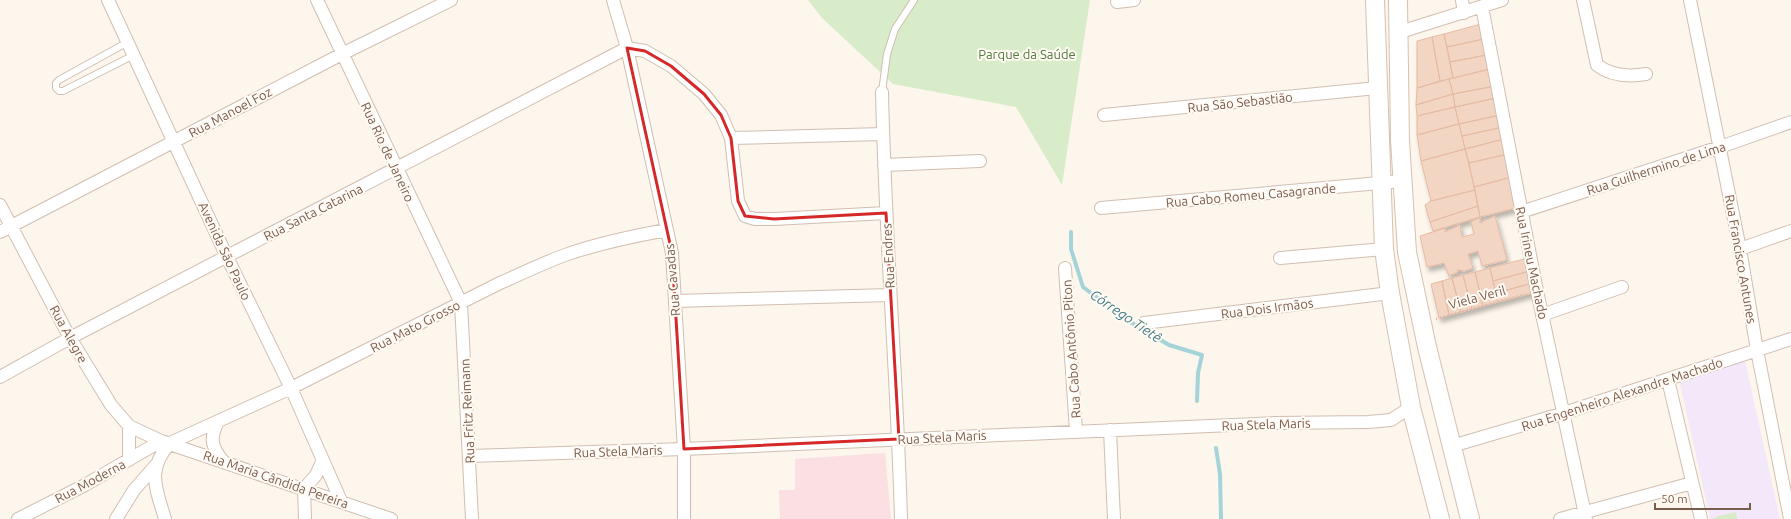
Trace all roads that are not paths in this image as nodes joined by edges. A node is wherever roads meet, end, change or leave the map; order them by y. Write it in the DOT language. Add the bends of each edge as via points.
graph roads {
  1 [pos="108,0"];
  2 [pos="317,0"];
  3 [pos="451,0"];
  4 [pos="613,0"];
  5 [pos="914,0"];
  6 [pos="1134,0"];
  7 [pos="1375,0"];
  8 [pos="1398,0"];
  9 [pos="1462,0"];
  10 [pos="1502,0"];
  11 [pos="1583,0"];
  12 [pos="1690,0"];
  13 [pos="1117,2"];
  14 [pos="438,3"];
  15 [pos="1482,7"];
  16 [pos="1464,13"];
  17 [pos="1400,32"];
  18 [pos="128,42"];
  19 [pos="627,48"];
  20 [pos="342,54"];
  21 [pos="134,55"];
  22 [pos="1646,74"];
  23 [pos="1377,88"];
  24 [pos="882,92"];
  25 [pos="1104,115"];
  26 [pos="1791,122"];
  27 [pos="883,134"];
  28 [pos="732,138"];
  29 [pos="175,141"];
  30 [pos="1720,147"];
  31 [pos="980,161"];
  32 [pos="884,165"];
  33 [pos="396,168"];
  34 [pos="1402,181"];
  35 [pos="1382,183"];
  36 [pos="0,205"];
  37 [pos="1101,208"];
  38 [pos="1521,212"];
  39 [pos="886,214"];
  40 [pos="11,225"];
  41 [pos="667,230"];
  42 [pos="1791,231"];
  43 [pos="0,232"];
  44 [pos="1384,248"];
  45 [pos="1740,249"];
  46 [pos="227,256"];
  47 [pos="1280,258"];
  48 [pos="1065,268"];
  49 [pos="1622,287"];
  50 [pos="1390,293"];
  51 [pos="890,295"];
  52 [pos="675,300"];
  53 [pos="461,303"];
  54 [pos="1542,315"];
  55 [pos="1144,323"];
  56 [pos="70,338"];
  57 [pos="1791,339"];
  58 [pos="1757,350"];
  59 [pos="0,377"];
  60 [pos="1668,380"];
  61 [pos="291,388"];
  62 [pos="1411,407"];
  63 [pos="1564,413"];
  64 [pos="218,422"];
  65 [pos="129,426"];
  66 [pos="1110,430"];
  67 [pos="1076,431"];
  68 [pos="899,439"];
  69 [pos="166,442"];
  70 [pos="1452,446"];
  71 [pos="684,449"];
  72 [pos="470,456"];
  73 [pos="130,460"];
  74 [pos="323,460"];
  75 [pos="224,461"];
  76 [pos="156,465"];
  77 [pos="1692,482"];
  78 [pos="304,489"];
  79 [pos="342,501"];
  80 [pos="1585,516"];
  81 [pos="18,519"];
  82 [pos="116,519"];
  83 [pos="165,519"];
  84 [pos="305,519"];
  85 [pos="391,519"];
  86 [pos="472,519"];
  87 [pos="684,519"];
  88 [pos="901,519"];
  89 [pos="1114,519"];
  90 [pos="1440,519"];
  91 [pos="1470,519"];
  92 [pos="1560,519"];
  93 [pos="1701,519"];
  94 [pos="1790,519"];
  1 -- 18 [label="street, Avenida São Paulo"];
  2 -- 20 [label="street, Rua Rio de Janeiro"];
  3 -- 14 [label="street, Rua Manoel Foz"];
  4 -- 19 [label="street, Rua Cavadas"];
  5 -- 24 [label="lane, Rua Endres" via="895,29 887,54"];
  6 -- 13 [label="street"];
  7 -- 23 [label="main road"];
  8 -- 17 [label="main road"];
  9 -- 16 [label="street"];
  10 -- 15 [label="street"];
  11 -- 22 [label="street" via="1597,65 1603,70 1619,75"];
  12 -- 30 [label="street, Rua Francisco Antunes"];
  14 -- 20 [label="street, Rua Manoel Foz"];
  15 -- 16 [label="street"];
  15 -- 38 [label="street, Rua Irineu Machado"];
  16 -- 17 [label="street"];
  17 -- 34 [label="main road"];
  18 -- 21 [label="street, Avenida São Paulo"];
  18 -- 21 [label="lane" via="59,80 56,88 63,91"];
  19 -- 28 [label="street" via="645,51 671,66 688,80 704,94 721,115"];
  19 -- 33 [label="street, Rua Santa Catarina"];
  19 -- 41 [label="street, Rua Cavadas"];
  20 -- 29 [label="street, Rua Manoel Foz"];
  20 -- 33 [label="street, Rua Rio de Janeiro"];
  21 -- 29 [label="street, Avenida São Paulo"];
  23 -- 25 [label="street, Rua São Sebastião"];
  23 -- 35 [label="main road"];
  24 -- 27 [label="street, Rua Endres"];
  26 -- 30 [label="street, Rua Guilhermino de Lima"];
  27 -- 28 [label="street"];
  27 -- 32 [label="street, Rua Endres"];
  28 -- 39 [label="street" via="738,201 745,216 774,219"];
  29 -- 40 [label="street, Rua Manoel Foz"];
  29 -- 46 [label="street, Avenida São Paulo"];
  30 -- 38 [label="street, Rua Guilhermino de Lima"];
  30 -- 45 [label="street, Rua Francisco Antunes"];
  31 -- 32 [label="street"];
  32 -- 39 [label="street, Rua Endres"];
  33 -- 46 [label="street, Rua Santa Catarina"];
  33 -- 53 [label="street, Rua Rio de Janeiro"];
  34 -- 35 [label="street, Rua Cabo Romeu Casagrande"];
  34 -- 70 [label="main road" via="1407,252"];
  35 -- 37 [label="street, Rua Cabo Romeu Casagrande"];
  35 -- 44 [label="main road"];
  36 -- 40 [label="street, Rua Alegre"];
  38 -- 54 [label="street, Rua Irineu Machado"];
  39 -- 51 [label="street, Rua Endres"];
  40 -- 43 [label="street, Rua Manoel Foz"];
  40 -- 56 [label="street, Rua Alegre"];
  41 -- 52 [label="street, Rua Cavadas" via="672,253"];
  41 -- 53 [label="street, Rua Mato Grosso" via="625,238 567,254"];
  42 -- 45 [label="street"];
  44 -- 47 [label="street"];
  44 -- 50 [label="main road"];
  45 -- 58 [label="street, Rua Francisco Antunes"];
  46 -- 56 [label="street, Rua Santa Catarina"];
  46 -- 61 [label="street, Avenida São Paulo"];
  48 -- 67 [label="street, Rua Cabo Antônio Piton"];
  49 -- 54 [label="street"];
  50 -- 55 [label="street, Rua Dois Irmãos"];
  50 -- 62 [label="main road"];
  51 -- 52 [label="street"];
  51 -- 68 [label="street, Rua Endres"];
  52 -- 71 [label="street, Rua Cavadas"];
  53 -- 61 [label="street, Rua Mato Grosso"];
  53 -- 72 [label="street, Rua Fritz Reimann"];
  54 -- 63 [label="street, Rua Irineu Machado"];
  56 -- 59 [label="street, Rua Santa Catarina"];
  56 -- 65 [label="street, Rua Alegre" via="111,405"];
  57 -- 58 [label="street, Rua Engenheiro Alexandre Machado"];
  58 -- 60 [label="street, Rua Engenheiro Alexandre Machado"];
  58 -- 94 [label="street, Rua Francisco Antunes"];
  60 -- 63 [label="street, Rua Engenheiro Alexandre Machado"];
  60 -- 77 [label="street"];
  61 -- 64 [label="street, Rua Mato Grosso"];
  61 -- 74 [label="street, Avenida São Paulo"];
  62 -- 66 [label="street, Rua Stela Maris" via="1391,420 1368,422"];
  62 -- 90 [label="main road"];
  63 -- 70 [label="street, Rua Engenheiro Alexandre Machado"];
  63 -- 80 [label="street, Rua Irineu Machado"];
  64 -- 69 [label="street, Rua Mato Grosso"];
  64 -- 75 [label="street" via="212,432 212,440 217,454"];
  65 -- 69 [label="street, Rua Alegre"];
  65 -- 73 [label="street"];
  66 -- 67 [label="street, Rua Stela Maris"];
  66 -- 89 [label="street"];
  67 -- 68 [label="street, Rua Stela Maris"];
  68 -- 71 [label="street, Rua Stela Maris"];
  68 -- 88 [label="street, Rua Endres"];
  69 -- 73 [label="street, Rua Moderna"];
  69 -- 75 [label="street, Rua Maria Cândida Pereira"];
  69 -- 76 [label="street"];
  70 -- 91 [label="main road"];
  71 -- 72 [label="street, Rua Stela Maris"];
  71 -- 87 [label="street, Rua Cavadas"];
  72 -- 86 [label="street, Rua Fritz Reimann"];
  73 -- 81 [label="street, Rua Moderna"];
  74 -- 78 [label="street" via="316,475"];
  74 -- 79 [label="street, Avenida São Paulo"];
  75 -- 78 [label="street, Rua Maria Cândida Pereira"];
  76 -- 82 [label="street" via="134,490"];
  76 -- 83 [label="street" via="155,478"];
  77 -- 80 [label="street"];
  77 -- 93 [label="street"];
  78 -- 79 [label="street, Rua Maria Cândida Pereira"];
  78 -- 84 [label="street"];
  79 -- 85 [label="street, Rua Maria Cândida Pereira"];
  80 -- 92 [label="street"];
}
